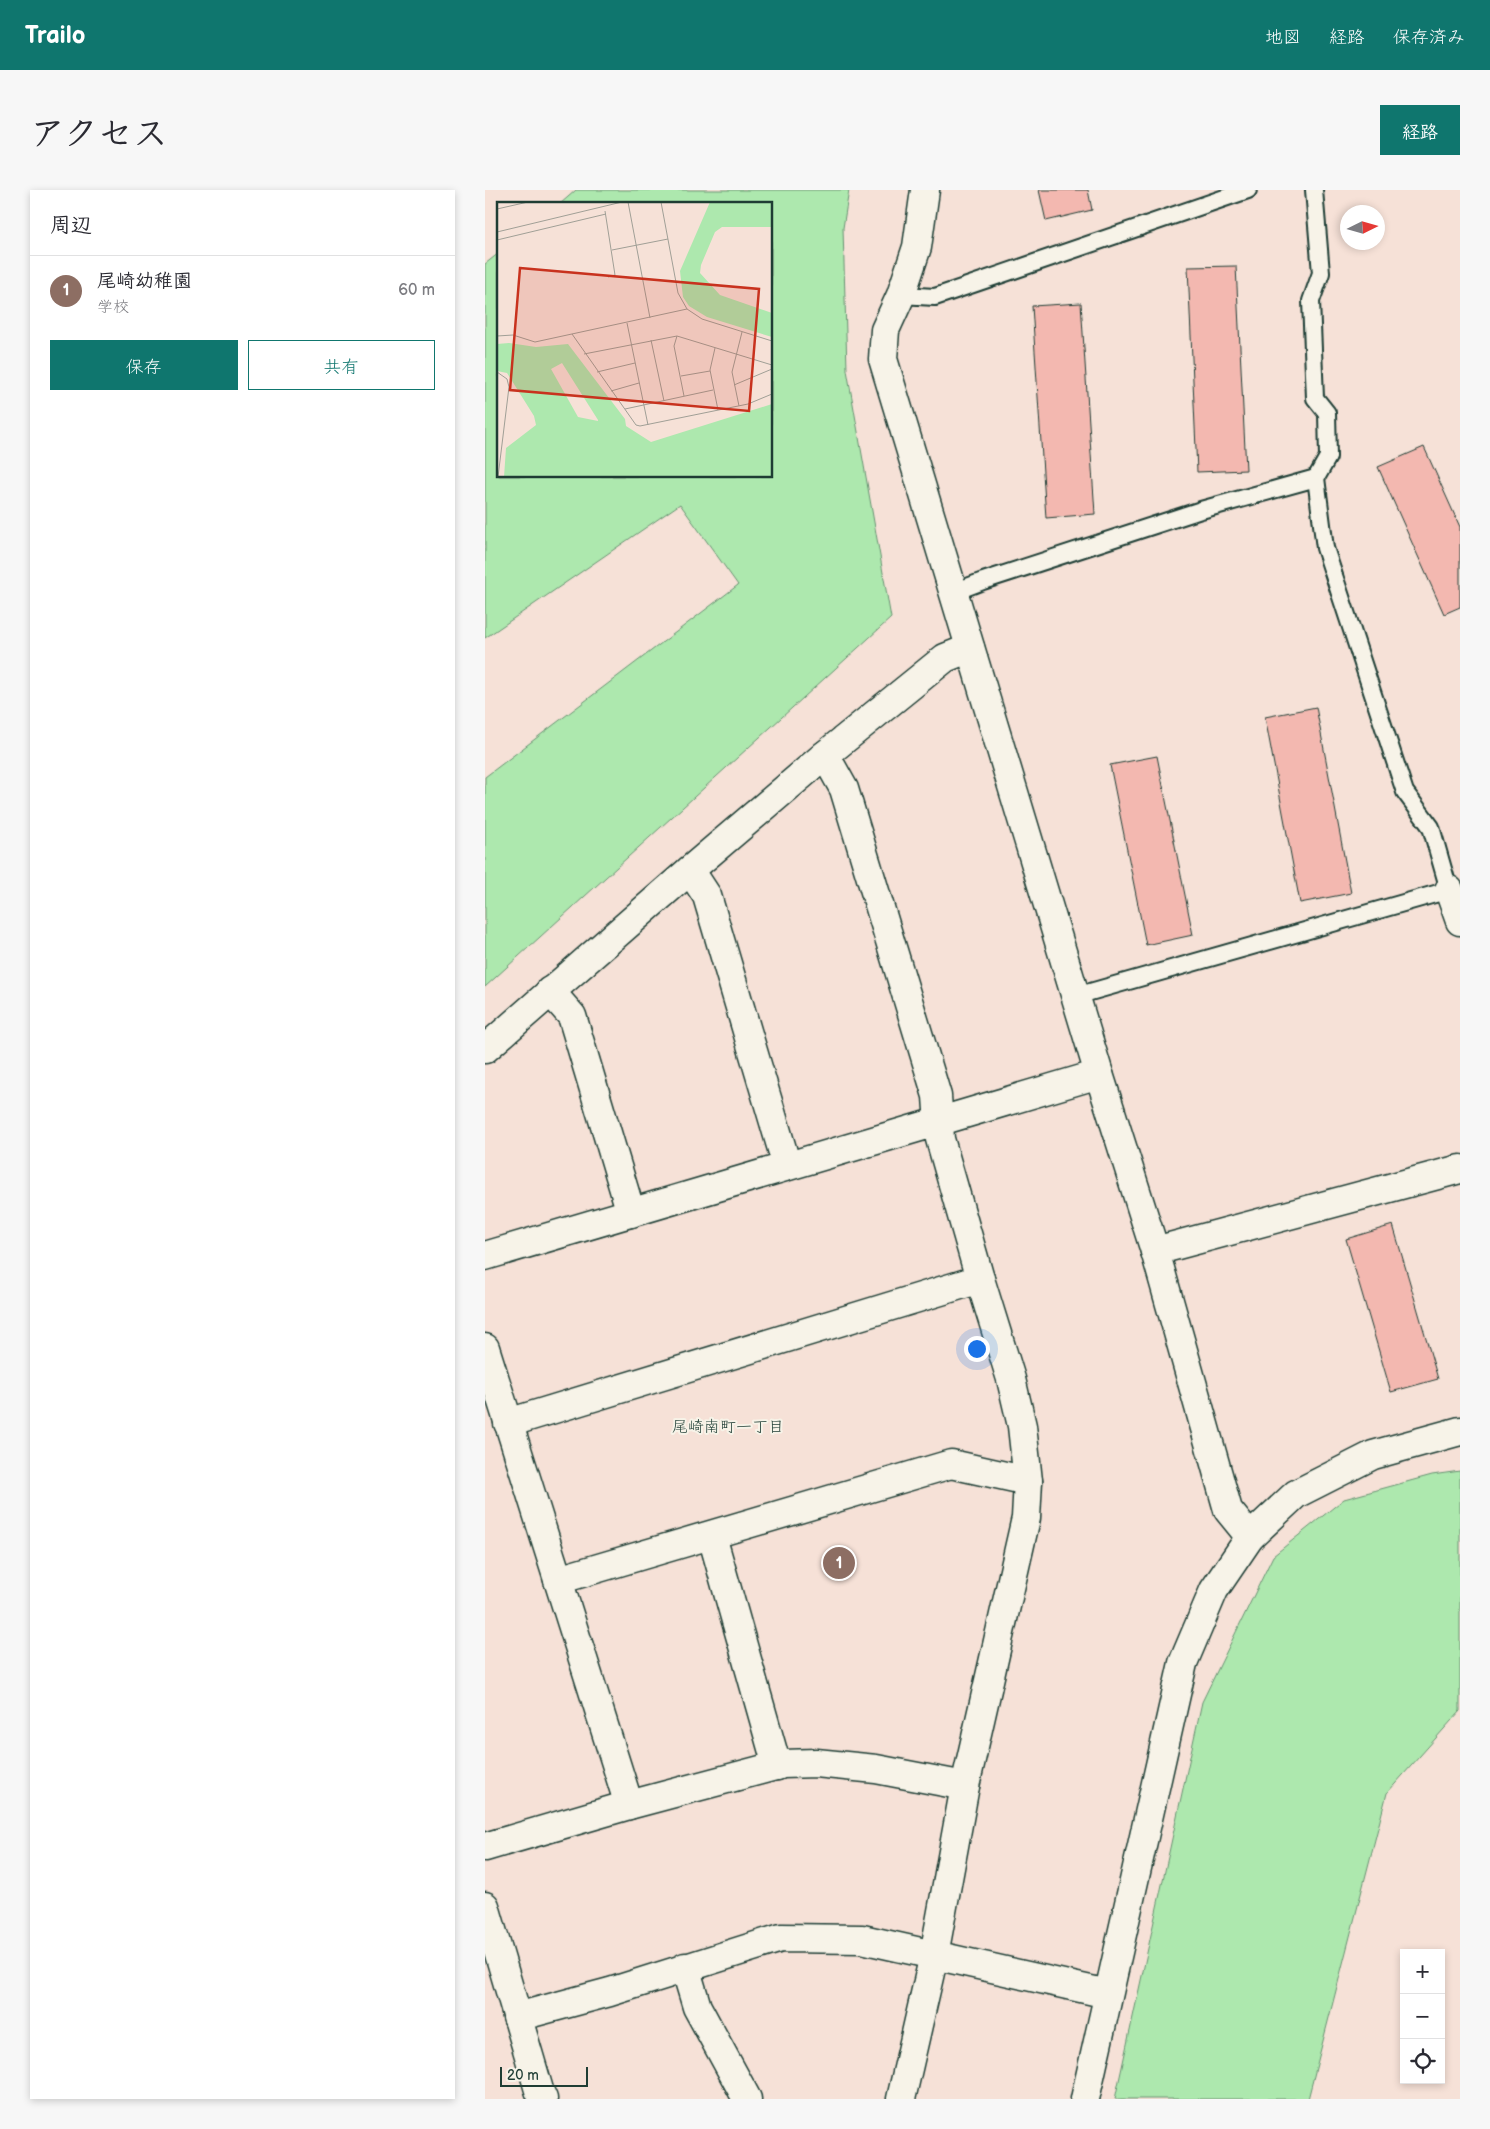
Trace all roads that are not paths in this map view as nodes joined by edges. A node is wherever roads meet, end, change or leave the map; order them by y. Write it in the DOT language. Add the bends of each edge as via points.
graph roads {
  1 [pos="925,190"];
  2 [pos="1248,190"];
  3 [pos="1314,190"];
  4 [pos="901,295"];
  5 [pos="1316,478"];
  6 [pos="954,592"];
  7 [pos="970,648"];
  8 [pos="825,755"];
  9 [pos="690,870"];
  10 [pos="1449,890"];
  11 [pos="1460,922"];
  12 [pos="550,991"];
  13 [pos="1076,996"];
  14 [pos="485,1049"];
  15 [pos="1099,1074"];
  16 [pos="940,1122"];
  17 [pos="787,1166"];
  18 [pos="1460,1169"];
  19 [pos="631,1213"];
  20 [pos="1155,1251"];
  21 [pos="485,1256"];
  22 [pos="980,1279"];
  23 [pos="485,1348"];
  24 [pos="509,1423"];
  25 [pos="1460,1431"];
  26 [pos="1028,1481"];
  27 [pos="712,1536"];
  28 [pos="1250,1537"];
  29 [pos="558,1580"];
  30 [pos="777,1766"];
  31 [pos="965,1786"];
  32 [pos="629,1805"];
  33 [pos="485,1847"];
  34 [pos="485,1906"];
  35 [pos="934,1955"];
  36 [pos="685,1967"];
  37 [pos="1109,1994"];
  38 [pos="517,2017"];
  39 [pos="543,2099"];
  40 [pos="747,2099"];
  41 [pos="901,2099"];
  42 [pos="1085,2099"];
  1 -- 4 [label="street" via="917,247"];
  2 -- 4 [label="lane" via="935,297"];
  3 -- 5 [label="lane" via="1321,273 1311,301 1315,398 1327,413 1328,448 1328,458"];
  4 -- 6 [label="street" via="885,330 883,359"];
  5 -- 6 [label="lane" via="1201,510"];
  5 -- 10 [label="lane" via="1325,548 1405,792 1431,827"];
  6 -- 7 [label="street"];
  7 -- 8 [label="street" via="945,658"];
  7 -- 13 [label="street"];
  8 -- 9 [label="street"];
  8 -- 16 [label="street" via="844,789 937,1096"];
  9 -- 12 [label="street"];
  9 -- 17 [label="street" via="707,896"];
  10 -- 11 [label="street"];
  10 -- 13 [label="lane"];
  12 -- 14 [label="street"];
  12 -- 19 [label="street" via="572,1016"];
  13 -- 15 [label="street"];
  15 -- 16 [label="street"];
  15 -- 20 [label="street"];
  16 -- 17 [label="street"];
  16 -- 22 [label="street" via="940,1139"];
  17 -- 19 [label="street"];
  18 -- 20 [label="street"];
  19 -- 21 [label="street"];
  20 -- 28 [label="street" via="1228,1510"];
  22 -- 24 [label="street"];
  22 -- 26 [label="street" via="1020,1416"];
  23 -- 24 [label="street"];
  24 -- 29 [label="street"];
  25 -- 28 [label="street" via="1373,1455 1296,1494"];
  26 -- 27 [label="street" via="951,1464"];
  26 -- 31 [label="street" via="1027,1518"];
  27 -- 29 [label="street"];
  27 -- 30 [label="street"];
  28 -- 37 [label="street" via="1215,1590 1183,1663"];
  29 -- 32 [label="street"];
  30 -- 31 [label="street" via="816,1763 876,1769"];
  30 -- 32 [label="street"];
  31 -- 35 [label="street"];
  32 -- 33 [label="street"];
  34 -- 38 [label="street"];
  35 -- 36 [label="street" via="863,1939 781,1938"];
  35 -- 37 [label="street"];
  35 -- 41 [label="street"];
  36 -- 38 [label="street" via="610,1992"];
  36 -- 40 [label="street" via="697,2008"];
  37 -- 42 [label="street"];
  38 -- 39 [label="street"];
}
